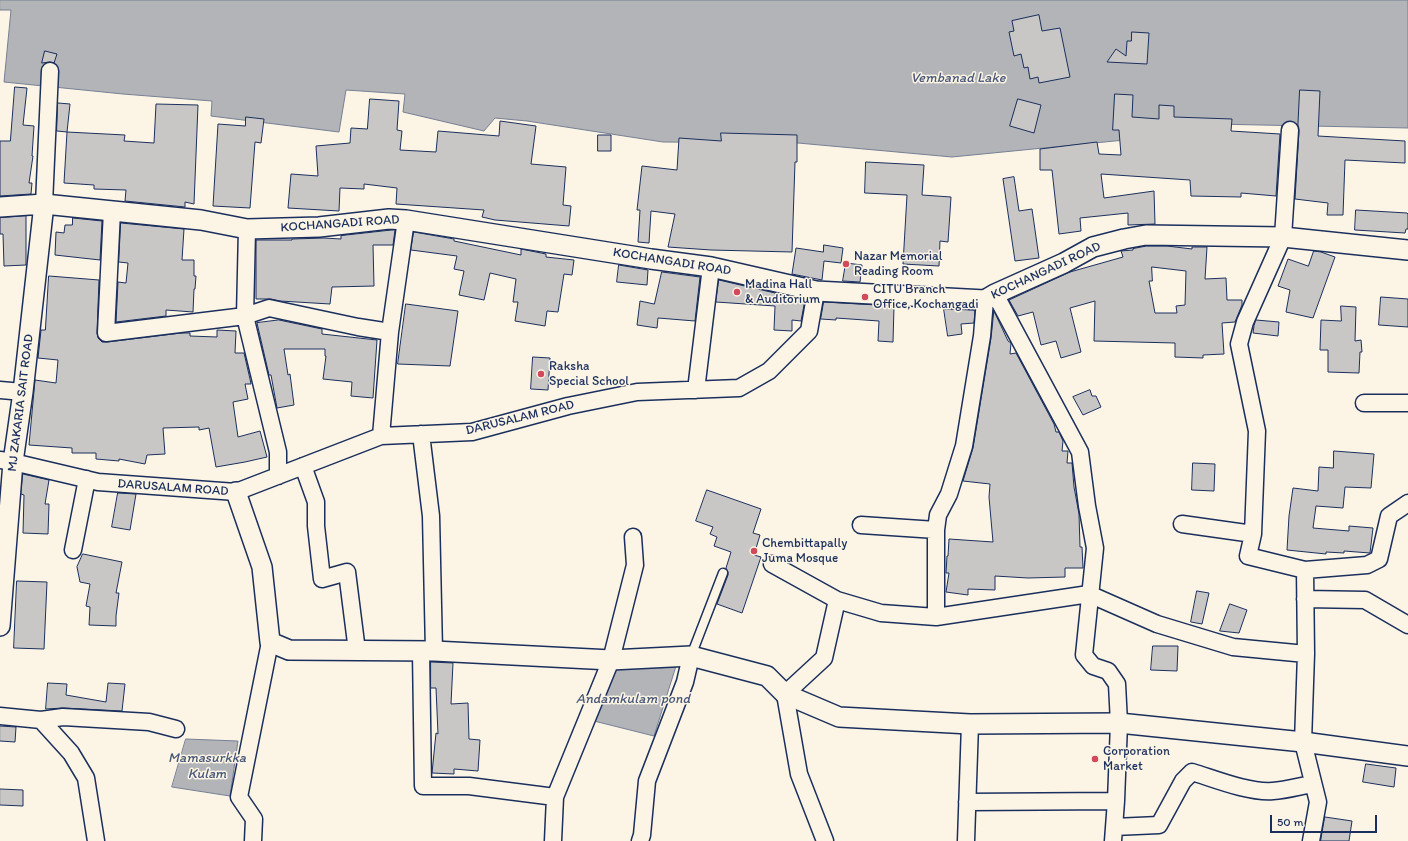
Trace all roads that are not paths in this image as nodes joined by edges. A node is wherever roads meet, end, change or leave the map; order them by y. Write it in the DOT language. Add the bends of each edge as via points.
graph roads {
  1 [pos="50,71"];
  2 [pos="1290,130"];
  3 [pos="44,204"];
  4 [pos="0,207"];
  5 [pos="112,211"];
  6 [pos="406,220"];
  7 [pos="247,229"];
  8 [pos="1283,237"];
  9 [pos="1408,250"];
  10 [pos="711,267"];
  11 [pos="816,291"];
  12 [pos="990,297"];
  13 [pos="245,316"];
  14 [pos="390,332"];
  15 [pos="0,390"];
  16 [pos="696,390"];
  17 [pos="23,392"];
  18 [pos="1364,403"];
  19 [pos="1408,403"];
  20 [pos="421,434"];
  21 [pos="381,436"];
  22 [pos="7,461"];
  23 [pos="303,466"];
  24 [pos="278,476"];
  25 [pos="87,479"];
  26 [pos="236,492"];
  27 [pos="1408,503"];
  28 [pos="1182,524"];
  29 [pos="861,525"];
  30 [pos="936,530"];
  31 [pos="1253,534"];
  32 [pos="633,537"];
  33 [pos="73,550"];
  34 [pos="772,564"];
  35 [pos="1305,570"];
  36 [pos="723,573"];
  37 [pos="1090,594"];
  38 [pos="1305,599"];
  39 [pos="837,600"];
  40 [pos="936,617"];
  41 [pos="1408,625"];
  42 [pos="0,626"];
  43 [pos="270,642"];
  44 [pos="357,651"];
  45 [pos="427,652"];
  46 [pos="1306,654"];
  47 [pos="691,656"];
  48 [pos="611,660"];
  49 [pos="785,694"];
  50 [pos="0,716"];
  51 [pos="41,720"];
  52 [pos="1119,723"];
  53 [pos="970,724"];
  54 [pos="176,729"];
  55 [pos="1303,742"];
  56 [pos="1408,756"];
  57 [pos="1313,784"];
  58 [pos="555,798"];
  59 [pos="1116,801"];
  60 [pos="968,802"];
  61 [pos="1113,834"];
  62 [pos="96,841"];
  63 [pos="254,841"];
  64 [pos="553,841"];
  65 [pos="640,841"];
  66 [pos="825,841"];
  67 [pos="966,841"];
  68 [pos="1312,841"];
  1 -- 3 [label="street"];
  2 -- 8 [label="street"];
  3 -- 4 [label="street, KOCHANGADI ROAD"];
  3 -- 5 [label="street, KOCHANGADI ROAD"];
  3 -- 17 [label="street, MJ ZAKARIA SAIT ROAD"];
  5 -- 7 [label="street, KOCHANGADI ROAD" via="201,220"];
  5 -- 13 [label="street" via="106,333"];
  6 -- 7 [label="street, KOCHANGADI ROAD" via="389,219 319,228"];
  6 -- 10 [label="street, KOCHANGADI ROAD"];
  6 -- 14 [label="street"];
  7 -- 13 [label="street"];
  8 -- 9 [label="street, KOCHANGADI ROAD"];
  8 -- 12 [label="street, KOCHANGADI ROAD" via="1146,235 1124,239 1094,247"];
  8 -- 31 [label="street" via="1245,322 1239,344 1257,431"];
  10 -- 11 [label="street, KOCHANGADI ROAD"];
  10 -- 16 [label="street"];
  11 -- 12 [label="street, KOCHANGADI ROAD"];
  11 -- 16 [label="street, DARUSALAM ROAD" via="809,331 769,371 739,388"];
  12 -- 30 [label="street" via="964,446 949,494 938,515"];
  12 -- 37 [label="street" via="1080,452 1095,548"];
  13 -- 14 [label="street" via="269,308"];
  13 -- 24 [label="street" via="278,452"];
  14 -- 21 [label="street"];
  15 -- 17 [label="street"];
  16 -- 20 [label="street, DARUSALAM ROAD" via="637,392 568,406 472,432"];
  17 -- 22 [label="street, MJ ZAKARIA SAIT ROAD"];
  18 -- 19 [label="street"];
  20 -- 21 [label="street, DARUSALAM ROAD"];
  20 -- 45 [label="street" via="431,516"];
  21 -- 23 [label="street, DARUSALAM ROAD"];
  22 -- 25 [label="street, DARUSALAM ROAD"];
  22 -- 42 [label="street, MJ ZAKARIA SAIT ROAD"];
  23 -- 24 [label="street, DARUSALAM ROAD"];
  23 -- 44 [label="street" via="316,502 322,579 347,572"];
  24 -- 26 [label="street, DARUSALAM ROAD"];
  25 -- 26 [label="street, DARUSALAM ROAD" via="98,482"];
  25 -- 33 [label="street"];
  26 -- 43 [label="street" via="262,567"];
  27 -- 35 [label="street" via="1390,516 1379,559 1367,565"];
  28 -- 31 [label="street"];
  29 -- 30 [label="street"];
  30 -- 40 [label="street"];
  31 -- 35 [label="street" via="1248,556"];
  32 -- 48 [label="street" via="635,565"];
  34 -- 39 [label="street"];
  35 -- 38 [label="street"];
  36 -- 47 [label="lane"];
  37 -- 40 [label="street"];
  37 -- 46 [label="street" via="1157,624 1233,647"];
  37 -- 52 [label="street" via="1084,655 1094,666 1108,671 1117,684"];
  38 -- 41 [label="street" via="1364,600"];
  38 -- 46 [label="street"];
  39 -- 40 [label="street" via="881,613"];
  39 -- 49 [label="street" via="824,658"];
  43 -- 44 [label="street" via="289,650"];
  43 -- 63 [label="street" via="239,797 254,819"];
  44 -- 45 [label="street"];
  45 -- 48 [label="street"];
  45 -- 58 [label="street" via="423,786 469,786"];
  46 -- 55 [label="street"];
  47 -- 48 [label="street"];
  47 -- 49 [label="street" via="767,676"];
  47 -- 65 [label="street" via="685,682 647,782"];
  48 -- 58 [label="street"];
  49 -- 53 [label="street" via="839,717"];
  49 -- 66 [label="street" via="799,774"];
  50 -- 51 [label="street"];
  51 -- 54 [label="street" via="63,717 149,722"];
  51 -- 62 [label="street" via="71,753 86,778"];
  52 -- 53 [label="street"];
  52 -- 55 [label="street"];
  52 -- 59 [label="street"];
  53 -- 60 [label="street"];
  55 -- 56 [label="street"];
  55 -- 57 [label="street"];
  57 -- 61 [label="street" via="1272,791 1241,787 1192,772 1183,781 1159,825"];
  57 -- 68 [label="street" via="1318,802"];
  58 -- 64 [label="street"];
  59 -- 60 [label="street"];
  59 -- 61 [label="street"];
  60 -- 67 [label="street"];
}
